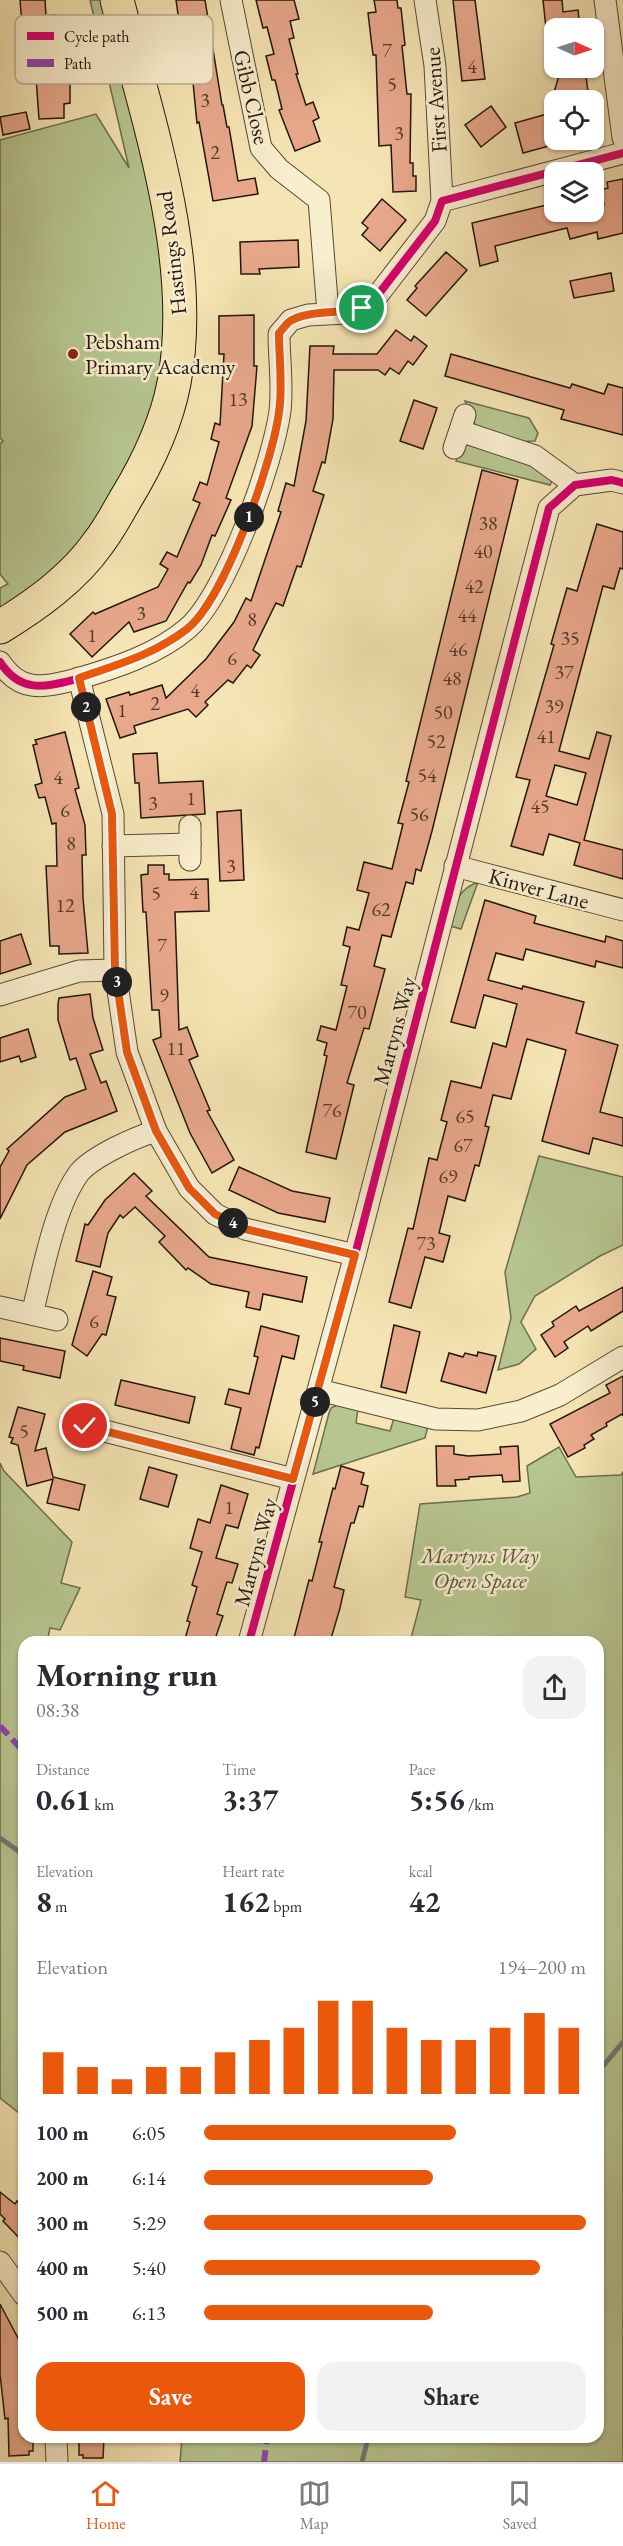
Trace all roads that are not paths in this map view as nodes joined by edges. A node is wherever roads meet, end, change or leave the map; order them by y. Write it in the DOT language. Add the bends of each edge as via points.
graph roads {
  1 [pos="117,0"];
  2 [pos="231,0"];
  3 [pos="425,0"];
  4 [pos="605,0"];
  5 [pos="121,15"];
  6 [pos="138,84"];
  7 [pos="623,138"];
  8 [pos="623,153"];
  9 [pos="442,201"];
  10 [pos="328,313"];
  11 [pos="460,431"];
  12 [pos="623,483"];
  13 [pos="575,485"];
  14 [pos="0,627"];
  15 [pos="0,662"];
  16 [pos="79,678"];
  17 [pos="190,843"];
  18 [pos="113,846"];
  19 [pos="455,866"];
  20 [pos="623,910"];
  21 [pos="115,970"];
  22 [pos="0,995"];
  23 [pos="156,1131"];
  24 [pos="355,1255"];
  25 [pos="0,1307"];
  26 [pos="32,1314"];
  27 [pos="57,1320"];
  28 [pos="623,1357"];
  29 [pos="319,1390"];
  30 [pos="85,1426"];
  31 [pos="293,1479"];
  32 [pos="251,1636"];
  33 [pos="0,2262"];
  34 [pos="18,2287"];
  35 [pos="56,2443"];
  36 [pos="57,2462"];
  1 -- 5 [label="main road, Hastings Road"];
  2 -- 10 [label="street, Gibb Close" via="261,148 279,169 319,200"];
  3 -- 9 [label="street, First Avenue" via="435,66"];
  4 -- 7 [label="street"];
  6 -- 14 [label="main road, Hastings Road" via="167,200 178,275 174,383 144,468 99,543 69,576 30,609"];
  8 -- 9 [label="street"];
  9 -- 10 [label="street" via="435,221 374,300 346,313"];
  10 -- 16 [label="street" via="291,320 279,333 280,411 267,464 245,527 214,594 189,627 152,653"];
  11 -- 13 [label="street" via="535,456"];
  12 -- 13 [label="street" via="612,480"];
  13 -- 19 [label="street, Martyns Way" via="549,508"];
  15 -- 16 [label="street" via="14,678 36,687"];
  16 -- 18 [label="street" via="112,814"];
  17 -- 18 [label="street"];
  18 -- 21 [label="street"];
  19 -- 20 [label="street, Kinver Lane"];
  19 -- 24 [label="street, Martyns Way"];
  21 -- 22 [label="street" via="79,971"];
  21 -- 23 [label="street" via="127,1052"];
  23 -- 24 [label="street" via="189,1188 215,1214 245,1229"];
  23 -- 26 [label="street" via="136,1136 81,1171 64,1198"];
  24 -- 29 [label="street, Martyns Way"];
  25 -- 26 [label="street"];
  26 -- 27 [label="street"];
  28 -- 29 [label="street" via="560,1395 521,1411 478,1420 436,1419"];
  29 -- 31 [label="street, Martyns Way"];
  30 -- 31 [label="street" via="116,1444"];
  31 -- 32 [label="street, Martyns Way"];
  33 -- 34 [label="street"];
  35 -- 36 [label="street"];
}
